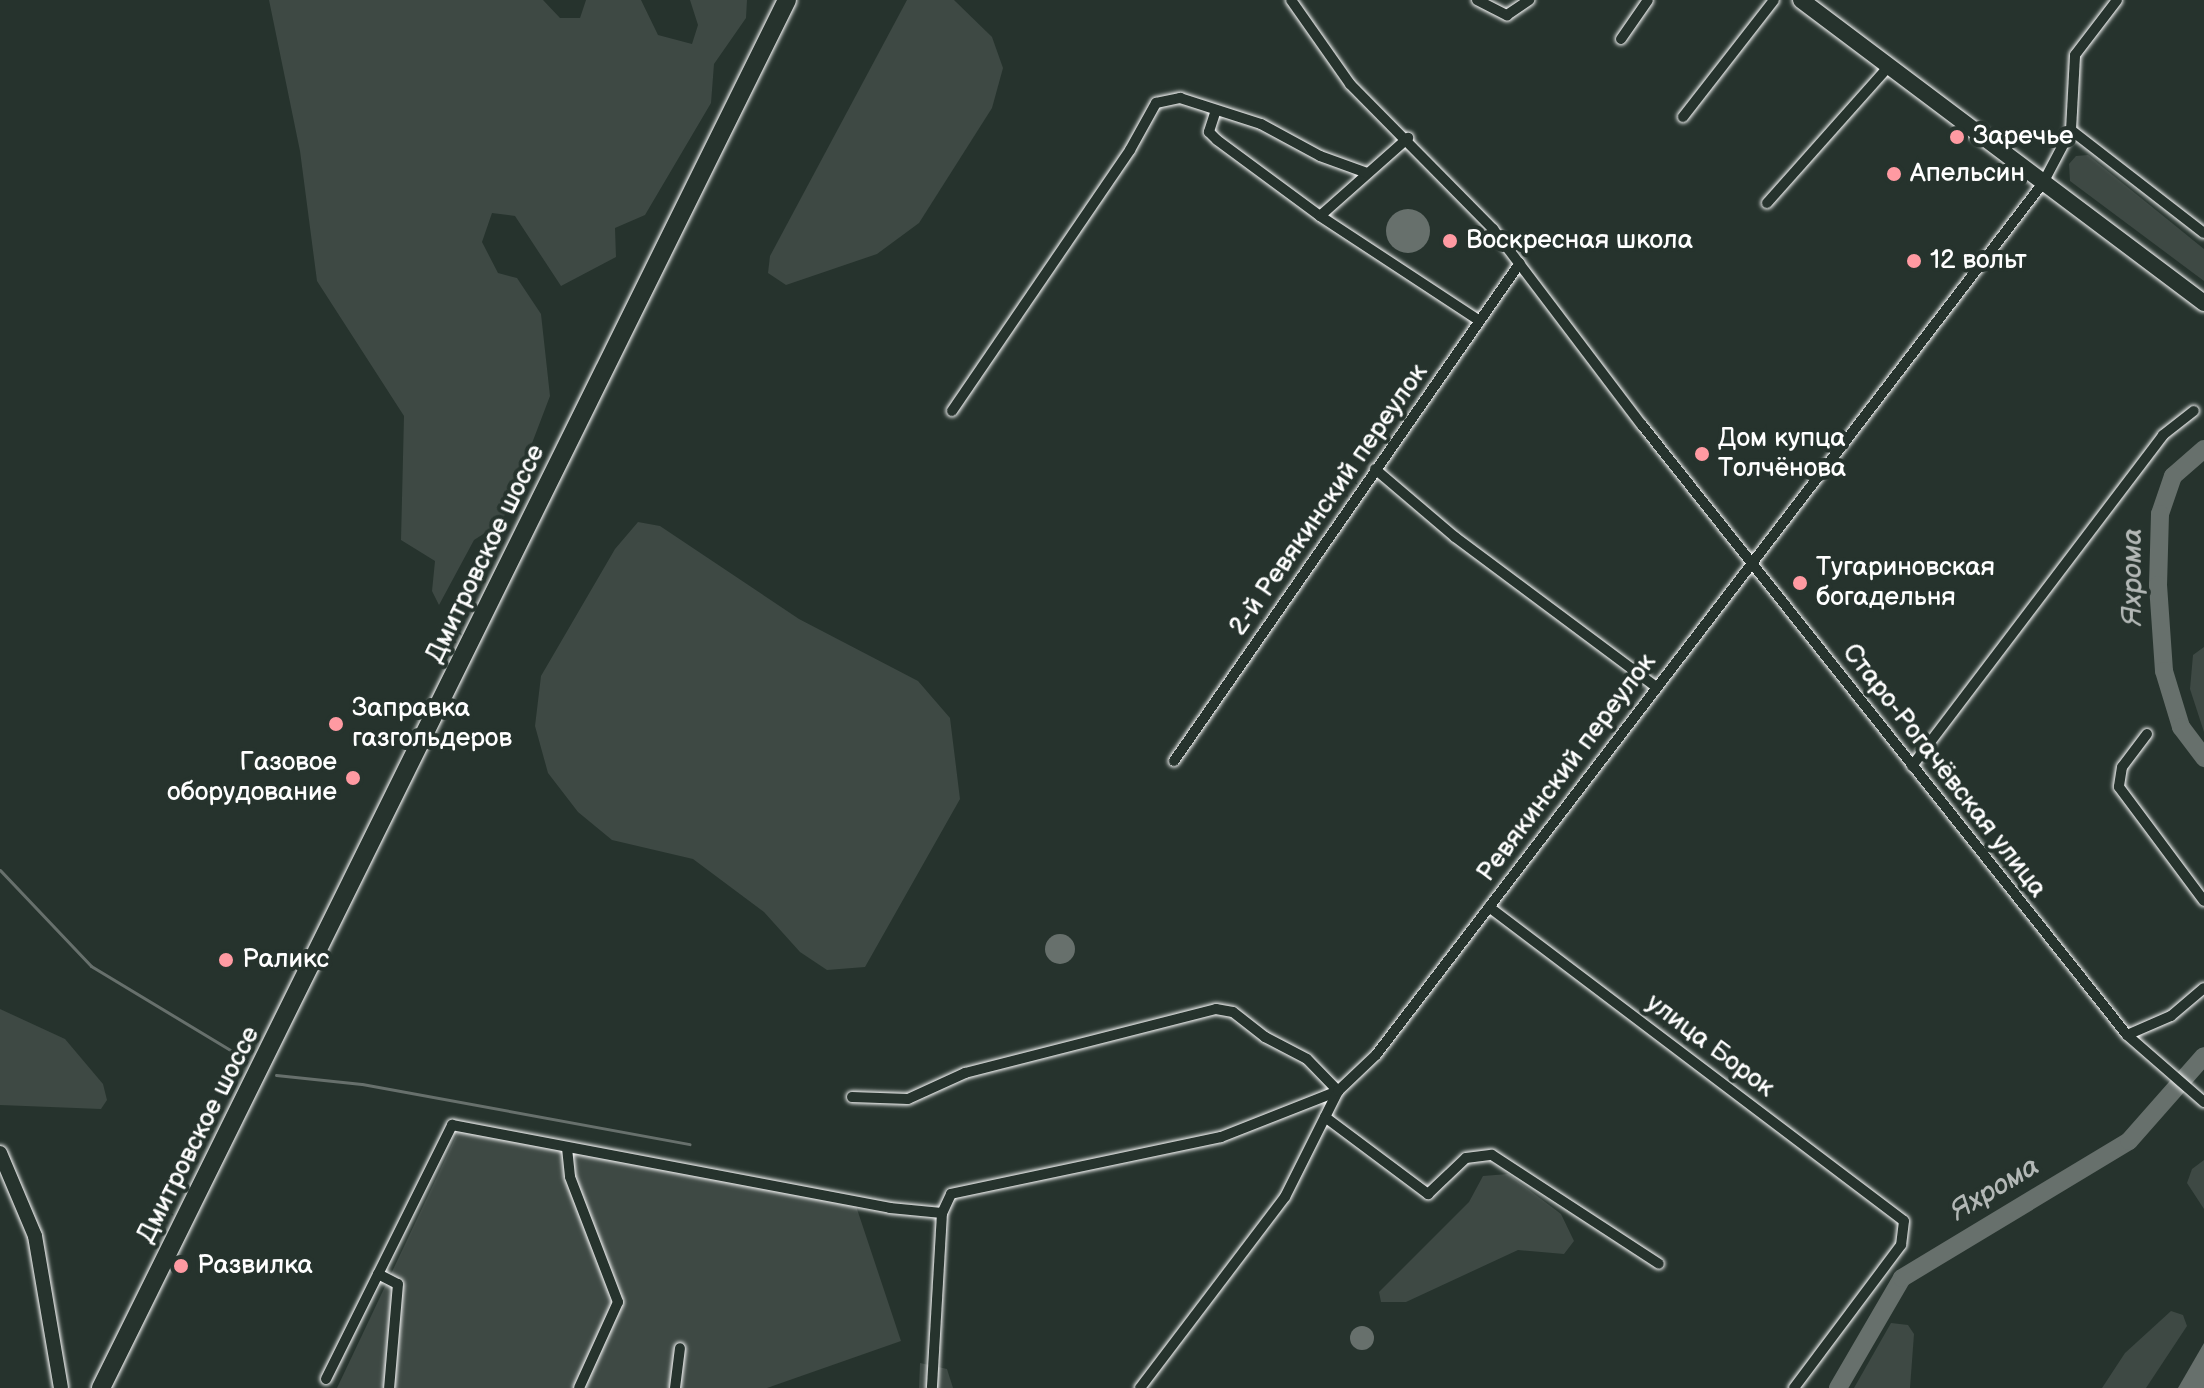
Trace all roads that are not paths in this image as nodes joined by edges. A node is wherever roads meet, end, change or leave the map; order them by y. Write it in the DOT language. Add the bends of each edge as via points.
graph roads {
  1 [pos="787,0"];
  2 [pos="1291,0"];
  3 [pos="1529,0"];
  4 [pos="1648,0"];
  5 [pos="1774,0"];
  6 [pos="1801,0"];
  7 [pos="2117,0"];
  8 [pos="1480,3"];
  9 [pos="1621,39"];
  10 [pos="1889,66"];
  11 [pos="1215,113"];
  12 [pos="1683,117"];
  13 [pos="2071,130"];
  14 [pos="1408,138"];
  15 [pos="1367,173"];
  16 [pos="2043,183"];
  17 [pos="1767,203"];
  18 [pos="1320,216"];
  19 [pos="2204,233"];
  20 [pos="1520,263"];
  21 [pos="2204,303"];
  22 [pos="1480,321"];
  23 [pos="952,411"];
  24 [pos="2194,411"];
  25 [pos="1375,469"];
  26 [pos="1750,561"];
  27 [pos="1656,687"];
  28 [pos="2147,734"];
  29 [pos="1174,761"];
  30 [pos="1912,766"];
  31 [pos="2204,901"];
  32 [pos="1489,907"];
  33 [pos="2204,988"];
  34 [pos="2127,1035"];
  35 [pos="1338,1091"];
  36 [pos="852,1097"];
  37 [pos="2203,1101"];
  38 [pos="1325,1117"];
  39 [pos="567,1148"];
  40 [pos="0,1153"];
  41 [pos="942,1213"];
  42 [pos="1659,1264"];
  43 [pos="378,1274"];
  44 [pos="680,1348"];
  45 [pos="326,1379"];
  46 [pos="61,1388"];
  47 [pos="101,1388"];
  48 [pos="389,1388"];
  49 [pos="579,1388"];
  50 [pos="675,1388"];
  51 [pos="932,1388"];
  52 [pos="1140,1388"];
  53 [pos="1794,1388"];
  1 -- 47 [label="highway, Дмитровское шоссе"];
  2 -- 14 [label="street, Старо-Рогачёвская улица" via="1330,60"];
  3 -- 8 [label="street" via="1507,15"];
  4 -- 9 [label="street"];
  5 -- 12 [label="street"];
  6 -- 10 [label="main road"];
  7 -- 13 [label="street" via="2075,55"];
  10 -- 16 [label="main road"];
  10 -- 17 [label="street"];
  11 -- 15 [label="street" via="1261,124 1320,156"];
  11 -- 18 [label="street" via="1209,132 1217,140"];
  11 -- 23 [label="street" via="1180,98 1156,103 1130,150"];
  13 -- 16 [label="street, Ревякинский переулок"];
  13 -- 19 [label="street"];
  14 -- 15 [label="street"];
  14 -- 20 [label="street, Старо-Рогачёвская улица"];
  15 -- 18 [label="street"];
  16 -- 21 [label="main road"];
  16 -- 26 [label="street, Ревякинский переулок"];
  18 -- 22 [label="street"];
  20 -- 22 [label="street, 2-й Ревякинский переулок"];
  20 -- 26 [label="street, Старо-Рогачёвская улица"];
  22 -- 25 [label="street, 2-й Ревякинский переулок"];
  24 -- 30 [label="street" via="2163,435"];
  25 -- 27 [label="street" via="1455,537"];
  25 -- 29 [label="street, 2-й Ревякинский переулок"];
  26 -- 27 [label="street, Ревякинский переулок"];
  26 -- 30 [label="street, Старо-Рогачёвская улица"];
  27 -- 32 [label="street, Ревякинский переулок"];
  28 -- 31 [label="street" via="2122,767 2119,787"];
  30 -- 34 [label="street, Старо-Рогачёвская улица"];
  32 -- 35 [label="street, Ревякинский переулок" via="1376,1055"];
  32 -- 53 [label="street, улица Борок" via="1904,1221 1901,1245"];
  33 -- 34 [label="street" via="2171,1016"];
  34 -- 37 [label="street, Старо-Рогачёвская улица"];
  35 -- 36 [label="street" via="1307,1059 1233,1012 1216,1009 965,1073 908,1099"];
  35 -- 38 [label="street, Ревякинский переулок"];
  35 -- 41 [label="street" via="1221,1137 963,1189 951,1194"];
  38 -- 42 [label="street" via="1428,1194 1466,1158 1492,1155"];
  38 -- 52 [label="street, Ревякинский переулок" via="1285,1197"];
  39 -- 41 [label="street"];
  39 -- 43 [label="street" via="452,1125"];
  39 -- 49 [label="street" via="570,1177 618,1302"];
  40 -- 46 [label="street" via="38,1248"];
  41 -- 51 [label="street"];
  43 -- 45 [label="street"];
  43 -- 48 [label="street" via="398,1284"];
  44 -- 50 [label="street"];
}
